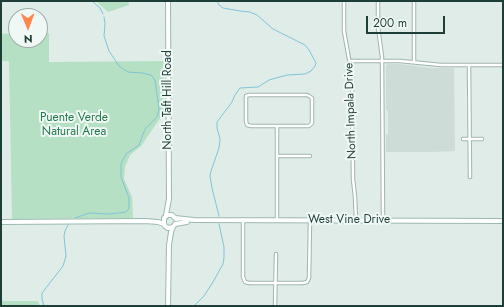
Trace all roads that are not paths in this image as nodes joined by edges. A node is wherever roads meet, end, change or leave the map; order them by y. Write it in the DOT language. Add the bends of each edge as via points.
graph roads {
  1 [pos="168,1"];
  2 [pos="344,1"];
  3 [pos="378,1"];
  4 [pos="414,1"];
  5 [pos="382,60"];
  6 [pos="350,61"];
  7 [pos="414,62"];
  8 [pos="503,64"];
  9 [pos="469,65"];
  10 [pos="277,126"];
  11 [pos="463,139"];
  12 [pos="470,139"];
  13 [pos="482,139"];
  14 [pos="278,156"];
  15 [pos="310,156"];
  16 [pos="470,177"];
  17 [pos="169,199"];
  18 [pos="165,217"];
  19 [pos="174,217"];
  20 [pos="194,220"];
  21 [pos="243,220"];
  22 [pos="278,220"];
  23 [pos="310,220"];
  24 [pos="356,220"];
  25 [pos="383,220"];
  26 [pos="145,221"];
  27 [pos="503,221"];
  28 [pos="1,222"];
  29 [pos="174,225"];
  30 [pos="165,226"];
  31 [pos="169,244"];
  32 [pos="276,254"];
  33 [pos="276,283"];
  34 [pos="168,306"];
  35 [pos="275,306"];
  1 -- 17 [label="street, North Taft Hill Road"];
  2 -- 6 [label="street, North Impala Drive" via="344,31"];
  3 -- 5 [label="street"];
  4 -- 7 [label="street"];
  5 -- 6 [label="street"];
  5 -- 7 [label="street"];
  5 -- 25 [label="street"];
  6 -- 24 [label="street, North Impala Drive"];
  7 -- 9 [label="street"];
  8 -- 9 [label="street"];
  9 -- 12 [label="street"];
  10 -- 10 [label="street" via="247,125 246,96 310,96 311,125"];
  10 -- 14 [label="street"];
  11 -- 12 [label="street"];
  12 -- 13 [label="street"];
  12 -- 16 [label="street"];
  14 -- 15 [label="street"];
  14 -- 22 [label="street"];
  17 -- 18 [label="street, North Taft Hill Road"];
  17 -- 19 [label="street, North Taft Hill Road"];
  18 -- 19 [label="street, West Vine Drive" via="169,214"];
  18 -- 26 [label="street, West Vine Drive"];
  18 -- 30 [label="street"];
  19 -- 20 [label="street, West Vine Drive"];
  19 -- 29 [label="street"];
  20 -- 21 [label="street, West Vine Drive"];
  20 -- 29 [label="street, West Vine Drive"];
  21 -- 22 [label="street, West Vine Drive"];
  21 -- 33 [label="street" via="245,281"];
  22 -- 23 [label="street, West Vine Drive"];
  23 -- 24 [label="street, West Vine Drive"];
  23 -- 33 [label="street" via="309,278 303,283"];
  24 -- 25 [label="street, West Vine Drive"];
  25 -- 27 [label="street, West Vine Drive"];
  26 -- 28 [label="street, West Vine Drive"];
  26 -- 30 [label="street, West Vine Drive" via="158,222"];
  29 -- 30 [label="street, West Vine Drive"];
  29 -- 31 [label="street"];
  30 -- 31 [label="street"];
  31 -- 34 [label="street"];
  32 -- 33 [label="street"];
  33 -- 35 [label="street"];
}
